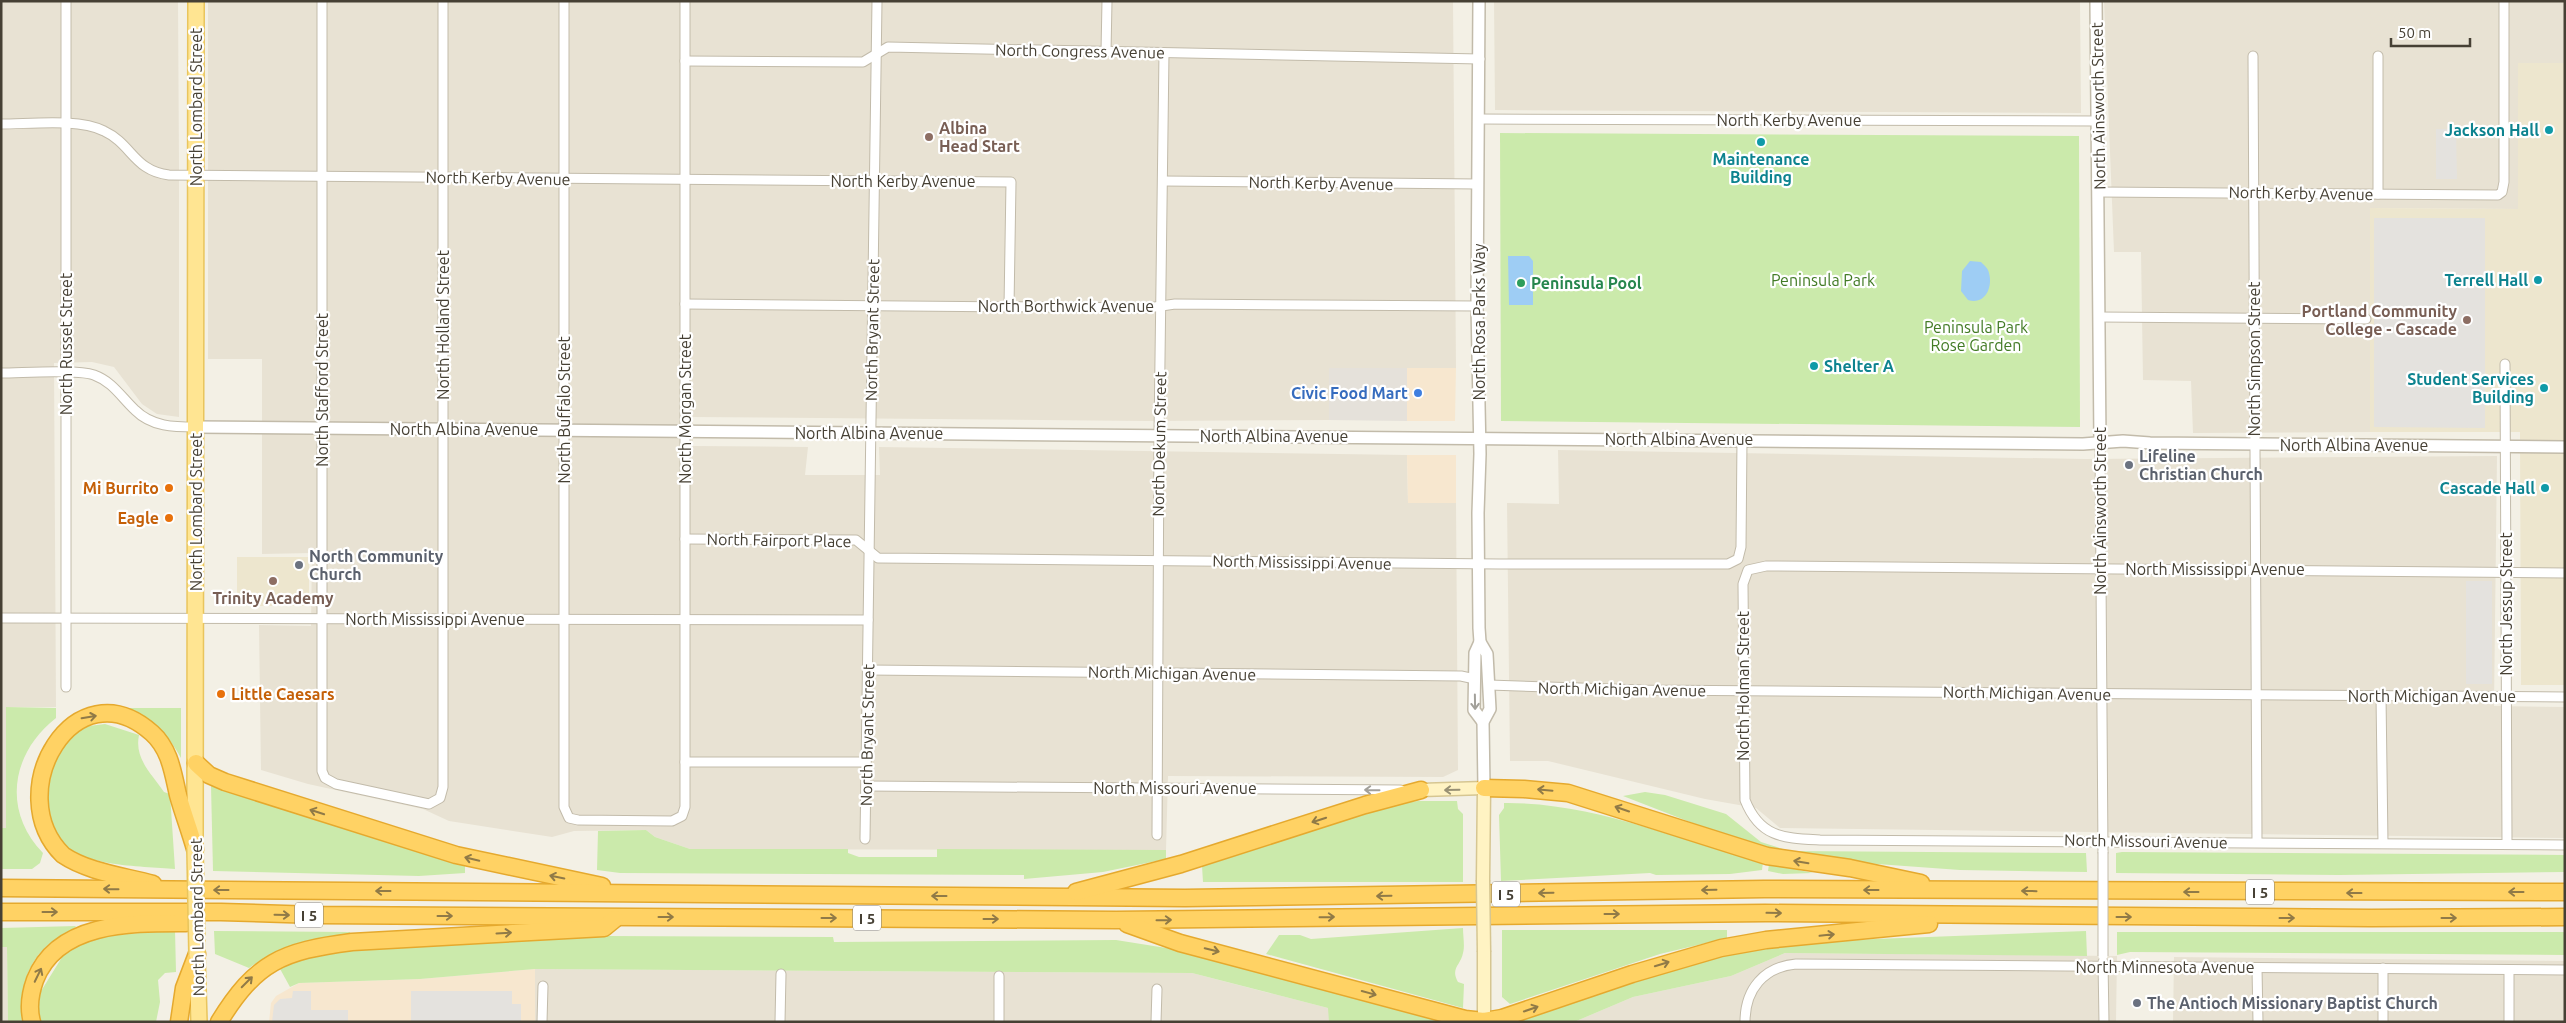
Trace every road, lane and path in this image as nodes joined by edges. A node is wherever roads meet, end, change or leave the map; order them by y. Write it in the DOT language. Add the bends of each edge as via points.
graph roads {
  1 [pos="66,1"];
  2 [pos="196,1"];
  3 [pos="322,1"];
  4 [pos="443,1"];
  5 [pos="564,1"];
  6 [pos="685,1"];
  7 [pos="877,1"];
  8 [pos="1107,1"];
  9 [pos="1479,1"];
  10 [pos="2096,1"];
  11 [pos="2504,1"];
  12 [pos="1106,52"];
  13 [pos="1164,53"];
  14 [pos="876,55"];
  15 [pos="2253,56"];
  16 [pos="2378,56"];
  17 [pos="1480,59"];
  18 [pos="685,61"];
  19 [pos="1479,119"];
  20 [pos="2098,121"];
  21 [pos="1,124"];
  22 [pos="66,124"];
  23 [pos="196,176"];
  24 [pos="322,176"];
  25 [pos="443,178"];
  26 [pos="564,179"];
  27 [pos="685,179"];
  28 [pos="874,180"];
  29 [pos="1163,181"];
  30 [pos="1478,184"];
  31 [pos="2099,192"];
  32 [pos="2253,192"];
  33 [pos="2378,194"];
  34 [pos="685,304"];
  35 [pos="873,306"];
  36 [pos="1161,306"];
  37 [pos="1477,306"];
  38 [pos="1010,307"];
  39 [pos="2100,317"];
  40 [pos="2254,318"];
  41 [pos="2366,319"];
  42 [pos="2506,364"];
  43 [pos="1,373"];
  44 [pos="66,373"];
  45 [pos="196,427"];
  46 [pos="322,428"];
  47 [pos="443,429"];
  48 [pos="564,429"];
  49 [pos="685,431"];
  50 [pos="870,432"];
  51 [pos="1159,435"];
  52 [pos="1480,438"];
  53 [pos="1742,440"];
  54 [pos="2100,442"];
  55 [pos="2255,444"];
  56 [pos="2506,446"];
  57 [pos="2565,447"];
  58 [pos="685,539"];
  59 [pos="869,551"];
  60 [pos="1158,561"];
  61 [pos="1478,564"];
  62 [pos="2101,569"];
  63 [pos="2256,570"];
  64 [pos="1746,572"];
  65 [pos="2506,572"];
  66 [pos="2565,573"];
  67 [pos="1,618"];
  68 [pos="66,618"];
  69 [pos="196,618"];
  70 [pos="322,618"];
  71 [pos="443,619"];
  72 [pos="564,620"];
  73 [pos="685,620"];
  74 [pos="868,620"];
  75 [pos="1480,642"];
  76 [pos="868,670"];
  77 [pos="1159,672"];
  78 [pos="1475,679"];
  79 [pos="1489,686"];
  80 [pos="66,687"];
  81 [pos="1743,690"];
  82 [pos="2102,694"];
  83 [pos="2256,695"];
  84 [pos="2381,696"];
  85 [pos="2506,697"];
  86 [pos="2565,697"];
  87 [pos="1483,722"];
  88 [pos="685,762"];
  89 [pos="866,762"];
  90 [pos="196,763"];
  91 [pos="866,786"];
  92 [pos="1158,788"];
  93 [pos="1484,788"];
  94 [pos="1421,790"];
  95 [pos="440,798"];
  96 [pos="1745,800"];
  97 [pos="682,816"];
  98 [pos="1158,835"];
  99 [pos="865,839"];
  100 [pos="2103,840"];
  101 [pos="2258,842"];
  102 [pos="2383,843"];
  103 [pos="2507,844"];
  104 [pos="2565,844"];
  105 [pos="195,849"];
  106 [pos="1,888"];
  107 [pos="177,890"];
  108 [pos="1955,890"];
  109 [pos="2565,892"];
  110 [pos="639,894"];
  111 [pos="1058,897"];
  112 [pos="1,912"];
  113 [pos="250,915"];
  114 [pos="2005,916"];
  115 [pos="617,917"];
  116 [pos="2565,917"];
  117 [pos="1116,920"];
  118 [pos="197,954"];
  119 [pos="2104,967"];
  120 [pos="2257,968"];
  121 [pos="2383,968"];
  122 [pos="2509,970"];
  123 [pos="2565,970"];
  124 [pos="781,974"];
  125 [pos="999,976"];
  126 [pos="543,986"];
  127 [pos="1157,989"];
  128 [pos="1484,1021"];
  129 [pos="32,1022"];
  130 [pos="179,1022"];
  131 [pos="200,1022"];
  132 [pos="219,1022"];
  133 [pos="542,1022"];
  134 [pos="780,1022"];
  135 [pos="999,1022"];
  136 [pos="1156,1022"];
  137 [pos="1745,1022"];
  138 [pos="2104,1022"];
  139 [pos="2258,1022"];
  140 [pos="2383,1022"];
  141 [pos="2509,1022"];
  1 -- 22 [label="street, North Russet Street"];
  2 -- 23 [label="main road, North Lombard Street"];
  3 -- 24 [label="street, North Stafford Street"];
  4 -- 25 [label="street, North Holland Street"];
  5 -- 26 [label="street, North Buffalo Street"];
  6 -- 18 [label="street, North Morgan Street"];
  7 -- 14 [label="street, North Bryant Street"];
  8 -- 12 [label="street"];
  9 -- 17 [label="street, North Rosa Parks Way"];
  10 -- 20 [label="street, North Ainsworth Street"];
  11 -- 33 [label="street, North Kerby Avenue" via="2502,192 2490,195"];
  12 -- 13 [label="street, North Congress Avenue"];
  12 -- 14 [label="street, North Congress Avenue" via="888,47"];
  13 -- 17 [label="street, North Congress Avenue"];
  13 -- 29 [label="street, North Dekum Street"];
  14 -- 18 [label="street, North Congress Avenue" via="864,62"];
  14 -- 28 [label="street, North Bryant Street"];
  15 -- 32 [label="street, North Simpson Street"];
  16 -- 33 [label="street"];
  17 -- 19 [label="street, North Rosa Parks Way"];
  18 -- 27 [label="street, North Morgan Street"];
  19 -- 20 [label="street, North Kerby Avenue"];
  19 -- 30 [label="street, North Rosa Parks Way"];
  20 -- 31 [label="street, North Ainsworth Street"];
  21 -- 22 [label="street, North Kerby Avenue"];
  22 -- 23 [label="street, North Kerby Avenue" via="104,130 148,170"];
  22 -- 44 [label="street, North Russet Street"];
  23 -- 24 [label="street, North Kerby Avenue"];
  23 -- 45 [label="main road, North Lombard Street"];
  24 -- 25 [label="street, North Kerby Avenue"];
  24 -- 46 [label="street, North Stafford Street"];
  25 -- 26 [label="street, North Kerby Avenue"];
  25 -- 47 [label="street, North Holland Street"];
  26 -- 27 [label="street, North Kerby Avenue"];
  26 -- 48 [label="street, North Buffalo Street"];
  27 -- 28 [label="street, North Kerby Avenue"];
  27 -- 34 [label="street, North Morgan Street"];
  28 -- 35 [label="street, North Bryant Street"];
  28 -- 38 [label="street, North Kerby Avenue" via="1011,182"];
  29 -- 30 [label="street, North Kerby Avenue"];
  29 -- 36 [label="street, North Dekum Street"];
  30 -- 37 [label="street, North Rosa Parks Way"];
  31 -- 32 [label="street, North Kerby Avenue"];
  31 -- 39 [label="street, North Ainsworth Street"];
  32 -- 33 [label="street, North Kerby Avenue"];
  32 -- 40 [label="street, North Simpson Street"];
  34 -- 35 [label="street, North Borthwick Avenue"];
  34 -- 49 [label="street, North Morgan Street"];
  35 -- 38 [label="street, North Borthwick Avenue"];
  35 -- 50 [label="street, North Bryant Street"];
  36 -- 37 [label="street, North Borthwick Avenue"];
  36 -- 38 [label="street, North Borthwick Avenue"];
  36 -- 51 [label="street, North Dekum Street"];
  37 -- 52 [label="street, North Rosa Parks Way"];
  39 -- 40 [label="street"];
  39 -- 54 [label="street, North Ainsworth Street"];
  40 -- 41 [label="street"];
  40 -- 55 [label="street, North Simpson Street"];
  42 -- 56 [label="street, North Jessup Street"];
  43 -- 44 [label="street, North Albina Avenue"];
  44 -- 45 [label="street, North Albina Avenue" via="92,374 107,382 135,411 153,422 172,427"];
  44 -- 68 [label="street, North Russet Street"];
  45 -- 46 [label="street, North Albina Avenue"];
  45 -- 69 [label="main road, North Lombard Street"];
  46 -- 47 [label="street, North Albina Avenue"];
  46 -- 70 [label="street, North Stafford Street"];
  47 -- 48 [label="street, North Albina Avenue"];
  47 -- 71 [label="street, North Holland Street"];
  48 -- 49 [label="street, North Albina Avenue"];
  48 -- 72 [label="street, North Buffalo Street"];
  49 -- 50 [label="street, North Albina Avenue"];
  49 -- 58 [label="street, North Morgan Street"];
  50 -- 51 [label="street, North Albina Avenue"];
  50 -- 59 [label="street, North Bryant Street"];
  51 -- 52 [label="street, North Albina Avenue"];
  51 -- 60 [label="street, North Dekum Street"];
  52 -- 53 [label="street, North Albina Avenue"];
  52 -- 61 [label="street, North Rosa Parks Way"];
  53 -- 54 [label="street, North Albina Avenue"];
  53 -- 61 [label="street, North Mississippi Avenue" via="1741,539 1736,561 1711,565"];
  54 -- 55 [label="street, North Albina Avenue"];
  54 -- 62 [label="street, North Ainsworth Street"];
  55 -- 56 [label="street, North Albina Avenue"];
  55 -- 63 [label="street, North Simpson Street"];
  56 -- 57 [label="street, North Albina Avenue"];
  56 -- 65 [label="street, North Jessup Street"];
  58 -- 59 [label="street, North Fairport Place" via="856,540"];
  58 -- 73 [label="street, North Morgan Street"];
  59 -- 60 [label="street, North Mississippi Avenue" via="878,558"];
  59 -- 74 [label="street, North Bryant Street"];
  60 -- 61 [label="street, North Mississippi Avenue"];
  60 -- 77 [label="street, North Dekum Street"];
  61 -- 75 [label="street, North Rosa Parks Way"];
  62 -- 63 [label="street, North Mississippi Avenue"];
  62 -- 64 [label="street, North Mississippi Avenue" via="1766,566"];
  62 -- 82 [label="street, North Ainsworth Street"];
  63 -- 65 [label="street, North Mississippi Avenue"];
  63 -- 83 [label="street, North Simpson Street"];
  64 -- 81 [label="street, North Holman Street" via="1743,584"];
  65 -- 66 [label="street, North Mississippi Avenue"];
  65 -- 85 [label="street, North Jessup Street"];
  67 -- 68 [label="street, North Mississippi Avenue"];
  68 -- 69 [label="street, North Mississippi Avenue"];
  68 -- 80 [label="street, North Russet Street"];
  69 -- 70 [label="street, North Mississippi Avenue"];
  69 -- 90 [label="main road, North Lombard Street"];
  70 -- 71 [label="street, North Mississippi Avenue"];
  70 -- 95 [label="street, North Stafford Street" via="322,771 325,778 336,784 428,804"];
  71 -- 72 [label="street, North Mississippi Avenue"];
  71 -- 95 [label="street, North Holland Street" via="443,787"];
  72 -- 73 [label="street, North Mississippi Avenue"];
  72 -- 97 [label="street, North Buffalo Street" via="564,807 569,818 672,821"];
  73 -- 74 [label="street, North Mississippi Avenue"];
  73 -- 88 [label="street, North Morgan Street"];
  74 -- 76 [label="street, North Bryant Street"];
  75 -- 78 [label="street, North Rosa Parks Way" via="1475,653"];
  75 -- 79 [label="street, North Rosa Parks Way" via="1488,654"];
  76 -- 77 [label="street, North Michigan Avenue"];
  76 -- 89 [label="street, North Bryant Street"];
  77 -- 78 [label="street, North Michigan Avenue" via="1461,676"];
  77 -- 92 [label="street, North Dekum Street"];
  78 -- 87 [label="street, North Rosa Parks Way, one-way" via="1474,710"];
  79 -- 81 [label="street, North Michigan Avenue"];
  79 -- 87 [label="street, North Rosa Parks Way" via="1490,709"];
  81 -- 82 [label="street, North Michigan Avenue"];
  81 -- 96 [label="street, North Holman Street"];
  82 -- 83 [label="street, North Michigan Avenue"];
  82 -- 100 [label="street, North Ainsworth Street"];
  83 -- 84 [label="street, North Michigan Avenue"];
  83 -- 101 [label="street, North Simpson Street"];
  84 -- 85 [label="street, North Michigan Avenue"];
  84 -- 102 [label="street"];
  85 -- 86 [label="street, North Michigan Avenue"];
  85 -- 103 [label="street, North Jessup Street"];
  87 -- 93 [label="street, North Rosa Parks Way"];
  88 -- 89 [label="street"];
  88 -- 97 [label="street, North Morgan Street"];
  89 -- 91 [label="street, North Bryant Street"];
  90 -- 105 [label="main road, North Lombard Street"];
  110 -- 90 [label="highway, one-way" via="447,853 225,782 209,775"];
  91 -- 92 [label="street, North Missouri Avenue"];
  91 -- 99 [label="street, North Bryant Street"];
  94 -- 92 [label="street, North Missouri Avenue, one-way"];
  92 -- 98 [label="street, North Dekum Street"];
  93 -- 94 [label="main road, North Missouri Avenue, one-way"];
  108 -- 93 [label="highway, one-way" via="1850,868 1767,856 1568,793"];
  93 -- 128 [label="main road, North Rosa Parks Way, bridge"];
  94 -- 111 [label="highway, one-way" via="1181,864"];
  96 -- 100 [label="street, North Missouri Avenue" via="1764,828 1783,837 1820,840"];
  100 -- 101 [label="street, North Missouri Avenue"];
  100 -- 119 [label="street, North Ainsworth Street, bridge"];
  101 -- 102 [label="street, North Missouri Avenue"];
  102 -- 103 [label="street, North Missouri Avenue"];
  103 -- 104 [label="street, North Missouri Avenue"];
  107 -- 105 [label="highway, one-way" via="85,865 63,855 46,840 34,821 28,801 28,774 41,746 54,732 80,718 116,716 140,724 152,733 168,756"];
  105 -- 118 [label="main road, North Lombard Street, bridge"];
  107 -- 106 [label="highway, I 5, one-way"];
  110 -- 107 [label="highway, I 5, one-way"];
  109 -- 108 [label="highway, I 5, one-way"];
  108 -- 111 [label="highway, I 5, one-way" via="1736,890 1276,898"];
  111 -- 110 [label="highway, I 5, one-way"];
  112 -- 113 [label="highway, I 5, one-way" via="221,912"];
  113 -- 115 [label="highway, I 5, one-way"];
  129 -- 113 [label="highway, one-way" via="30,999 40,969 55,951 82,935 140,924 222,923"];
  114 -- 116 [label="highway, I 5, one-way"];
  117 -- 114 [label="highway, I 5, one-way" via="1573,914"];
  128 -- 114 [label="highway, one-way" via="1502,1018 1675,960 1736,945"];
  115 -- 117 [label="highway, I 5, one-way"];
  132 -- 115 [label="highway, one-way" via="237,993 252,977 276,961 310,948 352,942 604,928"];
  117 -- 128 [label="highway, one-way" via="1180,943 1465,1019"];
  118 -- 130 [label="highway" via="184,988"];
  118 -- 131 [label="main road, North Lombard Street"];
  119 -- 120 [label="street, North Minnesota Avenue"];
  119 -- 137 [label="street, North Minnesota Avenue" via="1796,964 1767,973 1751,991"];
  119 -- 138 [label="street, North Ainsworth Street"];
  120 -- 121 [label="street, North Minnesota Avenue"];
  120 -- 139 [label="street"];
  121 -- 122 [label="street, North Minnesota Avenue"];
  121 -- 140 [label="street"];
  122 -- 123 [label="street, North Minnesota Avenue"];
  122 -- 141 [label="street"];
  124 -- 134 [label="street"];
  125 -- 135 [label="street"];
  126 -- 133 [label="street"];
  127 -- 136 [label="street"];
}
